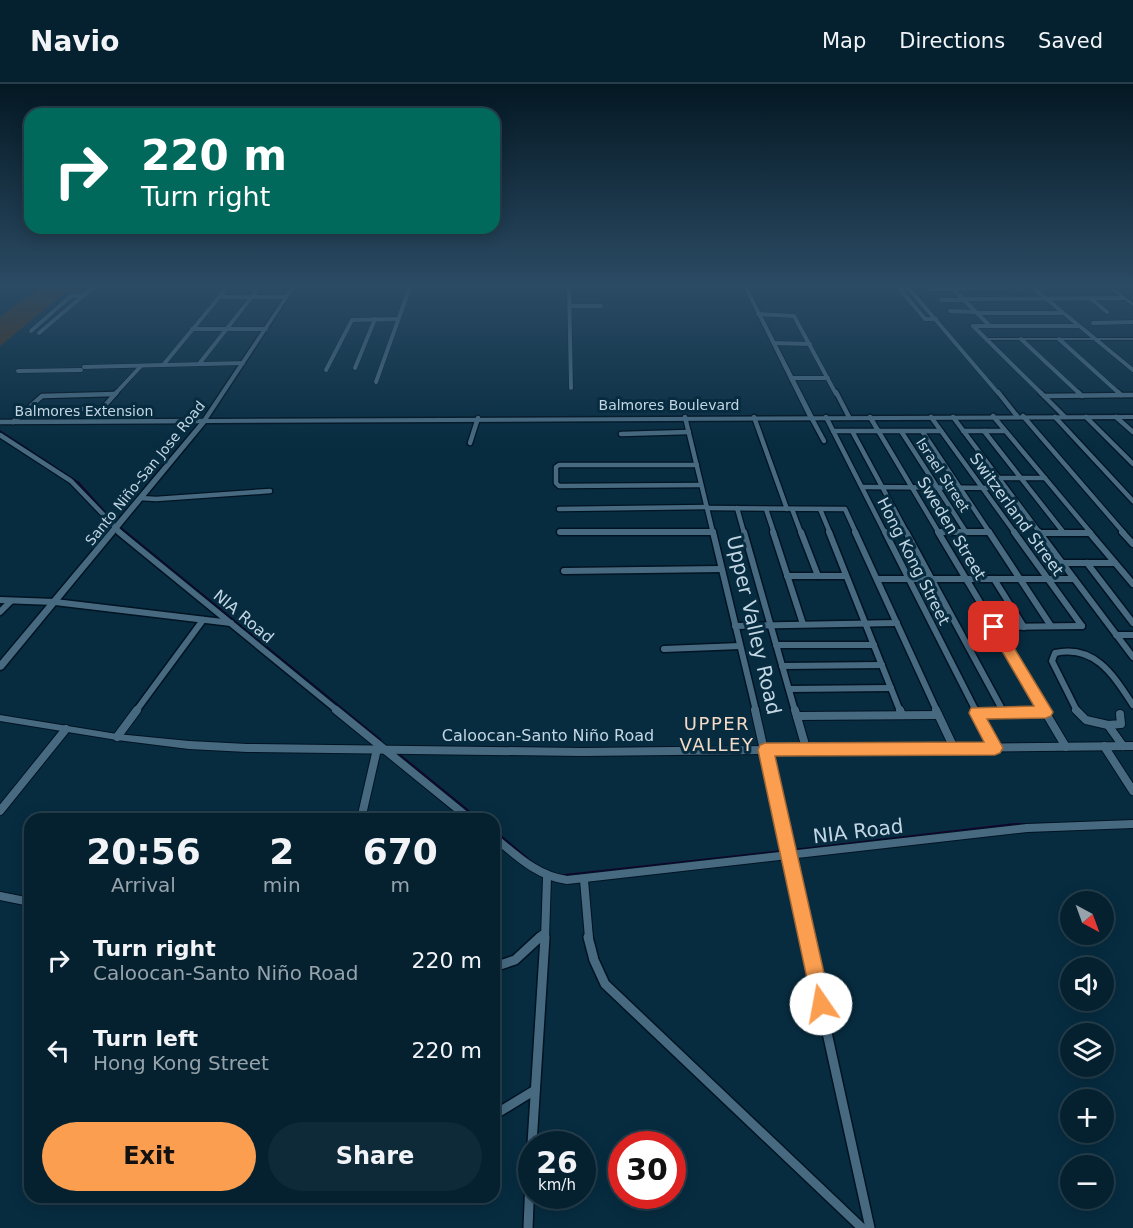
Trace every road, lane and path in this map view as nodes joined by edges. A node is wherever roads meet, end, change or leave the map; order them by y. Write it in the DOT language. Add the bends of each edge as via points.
graph roads {
  1 [pos="185,337"];
  2 [pos="220,337"];
  3 [pos="260,337"];
  4 [pos="343,337"];
  5 [pos="367,337"];
  6 [pos="392,337"];
  7 [pos="570,337"];
  8 [pos="770,337"];
  9 [pos="806,337"];
  10 [pos="952,337"];
  11 [pos="986,339"];
  12 [pos="1021,339"];
  13 [pos="1059,339"];
  14 [pos="1095,339"];
  15 [pos="1133,339"];
  16 [pos="774,344"];
  17 [pos="810,344"];
  18 [pos="243,363"];
  19 [pos="164,364"];
  20 [pos="200,364"];
  21 [pos="141,366"];
  22 [pos="84,367"];
  23 [pos="355,368"];
  24 [pos="326,370"];
  25 [pos="1133,370"];
  26 [pos="18,371"];
  27 [pos="73,378"];
  28 [pos="791,378"];
  29 [pos="828,378"];
  30 [pos="376,382"];
  31 [pos="571,388"];
  32 [pos="115,394"];
  33 [pos="1121,395"];
  34 [pos="1133,395"];
  35 [pos="1044,396"];
  36 [pos="1082,396"];
  37 [pos="51,409"];
  38 [pos="72,409"];
  39 [pos="993,416"];
  40 [pos="1020,416"];
  41 [pos="685,417"];
  42 [pos="754,417"];
  43 [pos="811,417"];
  44 [pos="826,417"];
  45 [pos="849,417"];
  46 [pos="870,417"];
  47 [pos="931,417"];
  48 [pos="953,417"];
  49 [pos="1055,417"];
  50 [pos="1065,417"];
  51 [pos="1086,417"];
  52 [pos="1116,417"];
  53 [pos="1133,417"];
  54 [pos="478,418"];
  55 [pos="204,421"];
  56 [pos="0,422"];
  57 [pos="13,422"];
  58 [pos="58,423"];
  59 [pos="833,431"];
  60 [pos="852,431"];
  61 [pos="878,431"];
  62 [pos="901,431"];
  63 [pos="922,431"];
  64 [pos="941,431"];
  65 [pos="963,431"];
  66 [pos="984,431"];
  67 [pos="1005,431"];
  68 [pos="689,432"];
  69 [pos="1133,432"];
  70 [pos="621,434"];
  71 [pos="0,435"];
  72 [pos="824,441"];
  73 [pos="470,443"];
  74 [pos="1133,464"];
  75 [pos="697,465"];
  76 [pos="998,478"];
  77 [pos="1020,478"];
  78 [pos="1045,478"];
  79 [pos="701,485"];
  80 [pos="862,487"];
  81 [pos="882,488"];
  82 [pos="912,488"];
  83 [pos="937,488"];
  84 [pos="960,488"];
  85 [pos="982,488"];
  86 [pos="1005,488"];
  87 [pos="270,491"];
  88 [pos="140,498"];
  89 [pos="1133,501"];
  90 [pos="707,507"];
  91 [pos="736,508"];
  92 [pos="559,509"];
  93 [pos="765,509"];
  94 [pos="790,509"];
  95 [pos="820,509"];
  96 [pos="115,528"];
  97 [pos="560,532"];
  98 [pos="713,532"];
  99 [pos="939,532"];
  100 [pos="966,532"];
  101 [pos="989,532"];
  102 [pos="1039,533"];
  103 [pos="1064,533"];
  104 [pos="1090,533"];
  105 [pos="1133,544"];
  106 [pos="1062,563"];
  107 [pos="1087,563"];
  108 [pos="1115,563"];
  109 [pos="721,568"];
  110 [pos="564,571"];
  111 [pos="787,576"];
  112 [pos="818,576"];
  113 [pos="846,576"];
  114 [pos="877,579"];
  115 [pos="908,579"];
  116 [pos="932,579"];
  117 [pos="966,579"];
  118 [pos="994,579"];
  119 [pos="1020,579"];
  120 [pos="1047,579"];
  121 [pos="1074,579"];
  122 [pos="1133,584"];
  123 [pos="0,600"];
  124 [pos="11,601"];
  125 [pos="55,602"];
  126 [pos="0,612"];
  127 [pos="203,620"];
  128 [pos="897,623"];
  129 [pos="1133,623"];
  130 [pos="232,624"];
  131 [pos="803,624"];
  132 [pos="866,624"];
  133 [pos="770,625"];
  134 [pos="735,626"];
  135 [pos="1051,626"];
  136 [pos="994,627"];
  137 [pos="1024,627"];
  138 [pos="1116,635"];
  139 [pos="1133,635"];
  140 [pos="776,645"];
  141 [pos="874,645"];
  142 [pos="740,646"];
  143 [pos="664,649"];
  144 [pos="1133,657"];
  145 [pos="882,665"];
  146 [pos="782,666"];
  147 [pos="0,667"];
  148 [pos="891,688"];
  149 [pos="789,689"];
  150 [pos="1133,705"];
  151 [pos="1046,712"];
  152 [pos="977,713"];
  153 [pos="1004,713"];
  154 [pos="938,714"];
  155 [pos="1120,714"];
  156 [pos="902,715"];
  157 [pos="797,716"];
  158 [pos="0,718"];
  159 [pos="1108,725"];
  160 [pos="66,729"];
  161 [pos="117,737"];
  162 [pos="1104,746"];
  163 [pos="1123,746"];
  164 [pos="1133,746"];
  165 [pos="1066,747"];
  166 [pos="806,748"];
  167 [pos="954,748"];
  168 [pos="995,748"];
  169 [pos="380,749"];
  170 [pos="765,750"];
  171 [pos="1133,791"];
  172 [pos="0,811"];
  173 [pos="363,813"];
  174 [pos="463,813"];
  175 [pos="1133,824"];
  176 [pos="500,842"];
  177 [pos="788,855"];
  178 [pos="546,878"];
  179 [pos="584,880"];
  180 [pos="0,896"];
  181 [pos="24,901"];
  182 [pos="543,934"];
  183 [pos="500,965"];
  184 [pos="535,1090"];
  185 [pos="500,1111"];
  186 [pos="533,1131"];
  187 [pos="529,1209"];
  188 [pos="528,1228"];
  189 [pos="862,1228"];
  190 [pos="870,1228"];
  1 -- 19 [label="street"];
  2 -- 20 [label="street"];
  3 -- 18 [label="main road, Santo Niño-San Jose Road"];
  4 -- 24 [label="street"];
  5 -- 23 [label="street"];
  6 -- 30 [label="street"];
  7 -- 31 [label="street"];
  8 -- 16 [label="street"];
  9 -- 17 [label="street"];
  10 -- 40 [label="street"];
  11 -- 12 [label="street"];
  11 -- 35 [label="street"];
  12 -- 13 [label="street"];
  12 -- 36 [label="street"];
  13 -- 14 [label="street"];
  13 -- 33 [label="street"];
  14 -- 15 [label="street"];
  14 -- 25 [label="street"];
  16 -- 17 [label="street"];
  16 -- 28 [label="street"];
  17 -- 29 [label="street"];
  18 -- 20 [label="street"];
  18 -- 55 [label="main road, Santo Niño-San Jose Road"];
  19 -- 20 [label="street"];
  19 -- 21 [label="street"];
  21 -- 22 [label="street"];
  21 -- 32 [label="street"];
  22 -- 26 [label="street"];
  22 -- 27 [label="street"];
  28 -- 29 [label="street"];
  28 -- 43 [label="street"];
  29 -- 45 [label="street"];
  32 -- 38 [label="street" via="100,411"];
  32 -- 57 [label="street" via="42,396"];
  33 -- 34 [label="street"];
  33 -- 36 [label="street"];
  35 -- 36 [label="street"];
  35 -- 50 [label="street"];
  37 -- 38 [label="street"];
  38 -- 58 [label="street"];
  39 -- 40 [label="main road, Balmores Boulevard"];
  39 -- 48 [label="main road, Balmores Boulevard"];
  39 -- 67 [label="street"];
  40 -- 49 [label="main road, Balmores Boulevard"];
  40 -- 105 [label="street"];
  41 -- 42 [label="main road, Balmores Boulevard"];
  41 -- 54 [label="main road, Balmores Boulevard"];
  41 -- 68 [label="street, Upper Valley Road"];
  42 -- 43 [label="main road, Balmores Boulevard"];
  42 -- 94 [label="street"];
  43 -- 44 [label="main road, Balmores Boulevard"];
  43 -- 72 [label="street"];
  44 -- 45 [label="main road, Balmores Boulevard"];
  44 -- 59 [label="street, Hong Kong Street"];
  45 -- 46 [label="main road, Balmores Boulevard"];
  46 -- 47 [label="main road, Balmores Boulevard"];
  46 -- 61 [label="street, Sweden Street"];
  47 -- 48 [label="main road, Balmores Boulevard"];
  47 -- 64 [label="street, Switzerland Street"];
  48 -- 65 [label="street"];
  49 -- 50 [label="main road, Balmores Boulevard"];
  49 -- 89 [label="street"];
  50 -- 51 [label="main road, Balmores Boulevard"];
  51 -- 52 [label="main road, Balmores Boulevard"];
  51 -- 74 [label="street"];
  52 -- 53 [label="main road, Balmores Boulevard"];
  52 -- 69 [label="street"];
  54 -- 55 [label="main road, Balmores Boulevard"];
  54 -- 73 [label="street"];
  55 -- 58 [label="street, Balmores Extension"];
  55 -- 88 [label="main road, Santo Niño-San Jose Road"];
  56 -- 57 [label="street, Balmores Extension"];
  57 -- 58 [label="street, Balmores Extension"];
  59 -- 60 [label="street"];
  59 -- 80 [label="street, Hong Kong Street"];
  60 -- 61 [label="street"];
  60 -- 81 [label="street"];
  61 -- 62 [label="street"];
  61 -- 82 [label="street, Sweden Street"];
  62 -- 63 [label="street"];
  62 -- 83 [label="street, Israel Street"];
  63 -- 64 [label="street"];
  63 -- 84 [label="street"];
  64 -- 85 [label="street, Switzerland Street"];
  65 -- 66 [label="street"];
  65 -- 76 [label="street"];
  66 -- 67 [label="street"];
  66 -- 77 [label="street"];
  67 -- 78 [label="street"];
  68 -- 70 [label="street"];
  68 -- 75 [label="street, Upper Valley Road"];
  71 -- 96 [label="street, NIA Road" via="71,481"];
  75 -- 79 [label="street, Upper Valley Road"];
  75 -- 79 [label="street" via="559,465 556,483"];
  76 -- 77 [label="street"];
  76 -- 86 [label="street"];
  77 -- 78 [label="street"];
  77 -- 103 [label="street"];
  78 -- 104 [label="street"];
  79 -- 90 [label="street, Upper Valley Road"];
  80 -- 81 [label="street"];
  80 -- 115 [label="street, Hong Kong Street"];
  81 -- 82 [label="street"];
  81 -- 116 [label="street"];
  82 -- 83 [label="street"];
  82 -- 99 [label="street, Sweden Street"];
  83 -- 84 [label="street"];
  83 -- 100 [label="street, Israel Street"];
  84 -- 85 [label="street"];
  84 -- 101 [label="street"];
  85 -- 86 [label="street"];
  85 -- 120 [label="street, Switzerland Street"];
  86 -- 102 [label="street"];
  87 -- 88 [label="street"];
  88 -- 96 [label="main road, Santo Niño-San Jose Road"];
  90 -- 91 [label="street"];
  90 -- 92 [label="street"];
  90 -- 98 [label="street, Upper Valley Road"];
  91 -- 93 [label="street"];
  91 -- 133 [label="street"];
  93 -- 94 [label="street"];
  93 -- 111 [label="street"];
  94 -- 95 [label="street"];
  94 -- 112 [label="street"];
  95 -- 113 [label="street"];
  95 -- 114 [label="street" via="845,509"];
  96 -- 125 [label="main road, Santo Niño-San Jose Road"];
  96 -- 130 [label="street, NIA Road"];
  97 -- 98 [label="street"];
  98 -- 109 [label="street, Upper Valley Road"];
  99 -- 100 [label="street"];
  99 -- 117 [label="street, Sweden Street"];
  100 -- 101 [label="street"];
  101 -- 119 [label="street"];
  102 -- 103 [label="street"];
  102 -- 106 [label="street"];
  103 -- 104 [label="street"];
  104 -- 108 [label="street"];
  106 -- 107 [label="street"];
  106 -- 121 [label="street"];
  107 -- 108 [label="street"];
  107 -- 129 [label="street"];
  108 -- 122 [label="street"];
  109 -- 110 [label="street"];
  109 -- 134 [label="street, Upper Valley Road"];
  111 -- 112 [label="street"];
  111 -- 131 [label="street"];
  112 -- 113 [label="street"];
  113 -- 132 [label="street"];
  114 -- 115 [label="street"];
  114 -- 128 [label="street"];
  115 -- 116 [label="street"];
  115 -- 152 [label="street, Hong Kong Street"];
  116 -- 117 [label="street"];
  116 -- 153 [label="street"];
  117 -- 118 [label="street"];
  117 -- 136 [label="street, Sweden Street"];
  118 -- 119 [label="street"];
  118 -- 137 [label="street"];
  119 -- 120 [label="street"];
  119 -- 135 [label="street"];
  120 -- 121 [label="street"];
  120 -- 135 [label="street, Switzerland Street" via="1082,626"];
  121 -- 138 [label="street"];
  123 -- 124 [label="street"];
  124 -- 125 [label="street"];
  124 -- 126 [label="street"];
  125 -- 127 [label="street"];
  125 -- 147 [label="main road, Santo Niño-San Jose Road"];
  127 -- 130 [label="street"];
  127 -- 161 [label="street"];
  128 -- 132 [label="street"];
  128 -- 154 [label="street"];
  130 -- 169 [label="street, NIA Road"];
  131 -- 132 [label="street"];
  131 -- 133 [label="street"];
  132 -- 141 [label="street"];
  133 -- 134 [label="street"];
  133 -- 140 [label="street"];
  134 -- 142 [label="street, Upper Valley Road"];
  135 -- 137 [label="street"];
  136 -- 137 [label="street"];
  136 -- 151 [label="street, Sweden Street"];
  138 -- 139 [label="street"];
  138 -- 144 [label="street"];
  140 -- 141 [label="street"];
  140 -- 146 [label="street"];
  141 -- 145 [label="street"];
  142 -- 143 [label="street"];
  142 -- 170 [label="street, Upper Valley Road"];
  145 -- 146 [label="street"];
  145 -- 148 [label="street"];
  146 -- 149 [label="street"];
  148 -- 149 [label="street"];
  148 -- 156 [label="street"];
  149 -- 157 [label="street"];
  150 -- 159 [label="street" via="1102,661 1084,653 1053,654 1052,661 1079,714 1090,722"];
  151 -- 153 [label="street"];
  151 -- 165 [label="street, Sweden Street"];
  152 -- 153 [label="street"];
  152 -- 168 [label="street, Hong Kong Street"];
  154 -- 156 [label="street"];
  154 -- 167 [label="street"];
  155 -- 159 [label="street" via="1121,724"];
  156 -- 157 [label="street"];
  157 -- 166 [label="street"];
  158 -- 160 [label="street, Caloocan-Santo Niño Road"];
  159 -- 163 [label="street"];
  160 -- 161 [label="street, Caloocan-Santo Niño Road"];
  160 -- 172 [label="street"];
  161 -- 169 [label="street, Caloocan-Santo Niño Road" via="218,747"];
  162 -- 163 [label="street, Caloocan-Santo Niño Road"];
  162 -- 165 [label="street, Caloocan-Santo Niño Road"];
  162 -- 171 [label="street"];
  163 -- 164 [label="street, Caloocan-Santo Niño Road"];
  165 -- 168 [label="street, Caloocan-Santo Niño Road"];
  166 -- 167 [label="street, Caloocan-Santo Niño Road"];
  166 -- 170 [label="street, Caloocan-Santo Niño Road"];
  167 -- 168 [label="street, Caloocan-Santo Niño Road"];
  169 -- 170 [label="street, Caloocan-Santo Niño Road"];
  169 -- 173 [label="street"];
  169 -- 174 [label="street, NIA Road"];
  170 -- 177 [label="street, Upper Valley Road"];
  175 -- 177 [label="street, NIA Road" via="1027,828"];
  176 -- 178 [label="street"];
  177 -- 179 [label="street, NIA Road"];
  177 -- 190 [label="street, Upper Valley Road"];
  178 -- 179 [label="street, NIA Road"];
  178 -- 182 [label="street"];
  179 -- 189 [label="street" via="589,943 605,984"];
  180 -- 181 [label="street"];
  182 -- 183 [label="street" via="524,954"];
  182 -- 184 [label="street"];
  184 -- 185 [label="street"];
  184 -- 186 [label="street"];
  187 -- 188 [label="street"];
}
